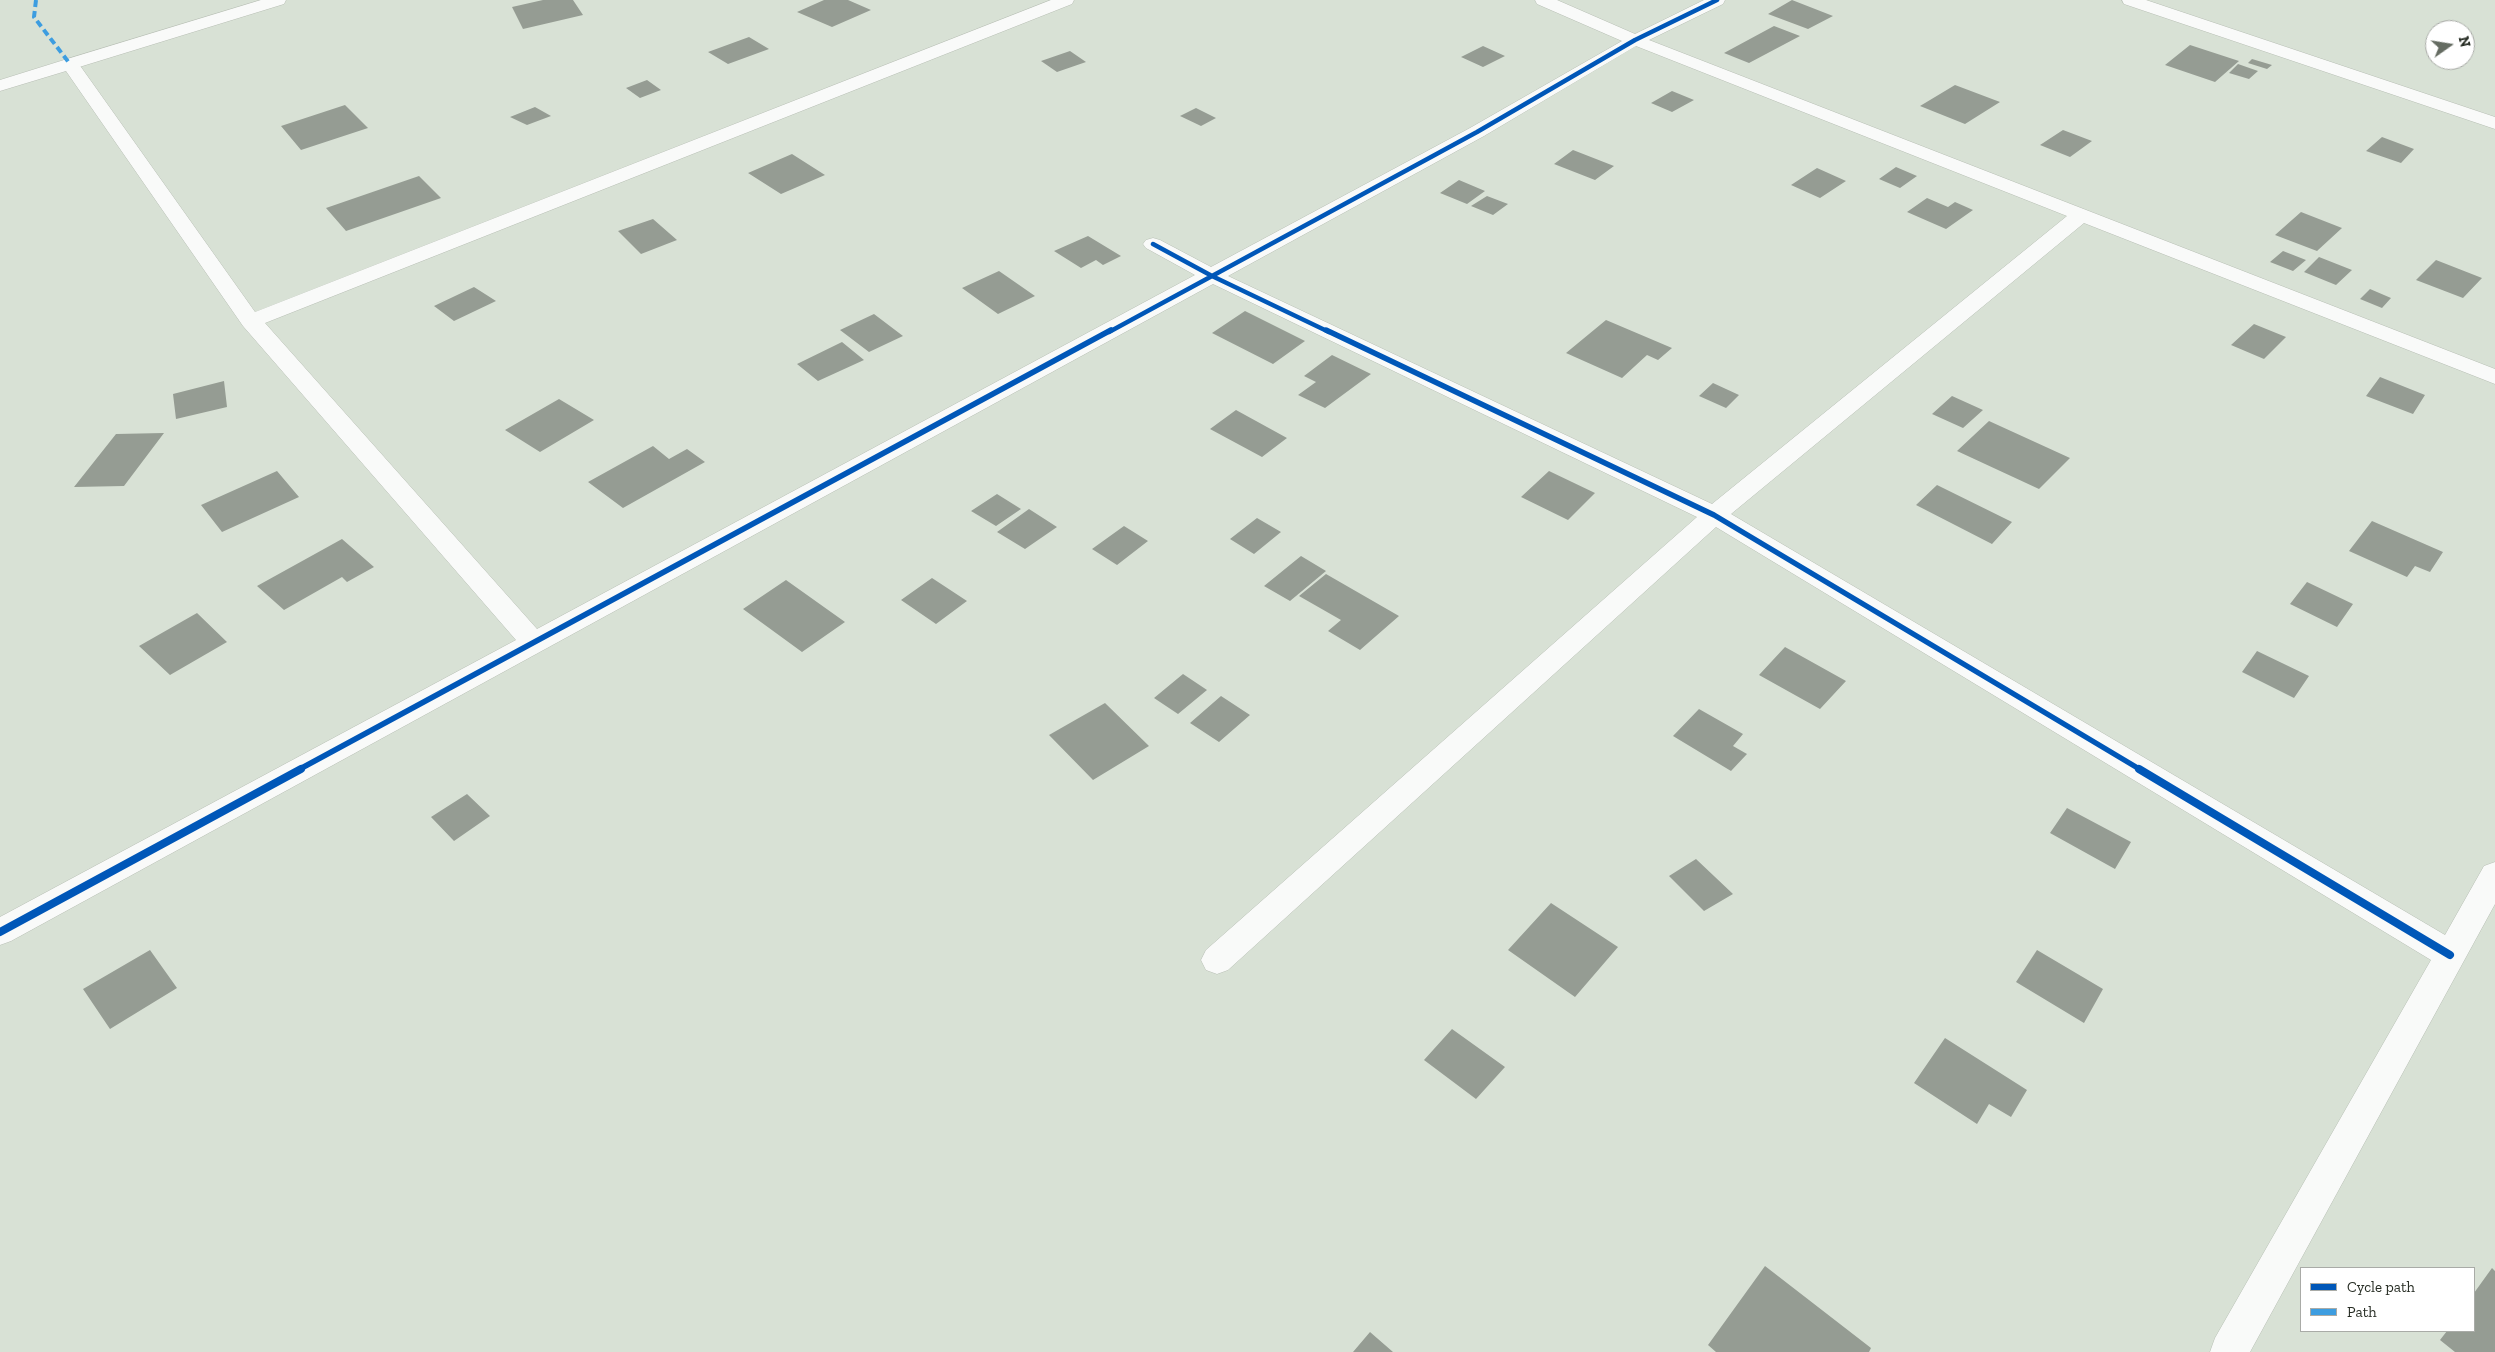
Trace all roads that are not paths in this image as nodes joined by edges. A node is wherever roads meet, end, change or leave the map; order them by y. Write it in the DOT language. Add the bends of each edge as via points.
graph roads {
  1 [pos="278,0"];
  2 [pos="1066,0"];
  3 [pos="1542,0"];
  4 [pos="1716,0"];
  5 [pos="2130,0"];
  6 [pos="1635,40"];
  7 [pos="70,64"];
  8 [pos="0,86"];
  9 [pos="2495,123"];
  10 [pos="2082,214"];
  11 [pos="1153,244"];
  12 [pos="1212,276"];
  13 [pos="250,321"];
  14 [pos="2495,377"];
  15 [pos="1714,515"];
  16 [pos="534,643"];
  17 [pos="2495,875"];
  18 [pos="0,932"];
  19 [pos="2450,955"];
  20 [pos="1217,960"];
  21 [pos="2229,1352"];
  1 -- 7 [label="street"];
  2 -- 13 [label="street"];
  3 -- 6 [label="street"];
  4 -- 6 [label="street"];
  5 -- 9 [label="street"];
  6 -- 10 [label="street"];
  6 -- 12 [label="street" via="1477,132"];
  7 -- 8 [label="street"];
  7 -- 13 [label="street"];
  10 -- 14 [label="street"];
  10 -- 15 [label="street"];
  11 -- 12 [label="street"];
  12 -- 15 [label="street"];
  12 -- 16 [label="street"];
  13 -- 16 [label="street"];
  15 -- 19 [label="street"];
  15 -- 20 [label="street"];
  16 -- 18 [label="street"];
  17 -- 19 [label="street"];
  19 -- 21 [label="street"];
}
